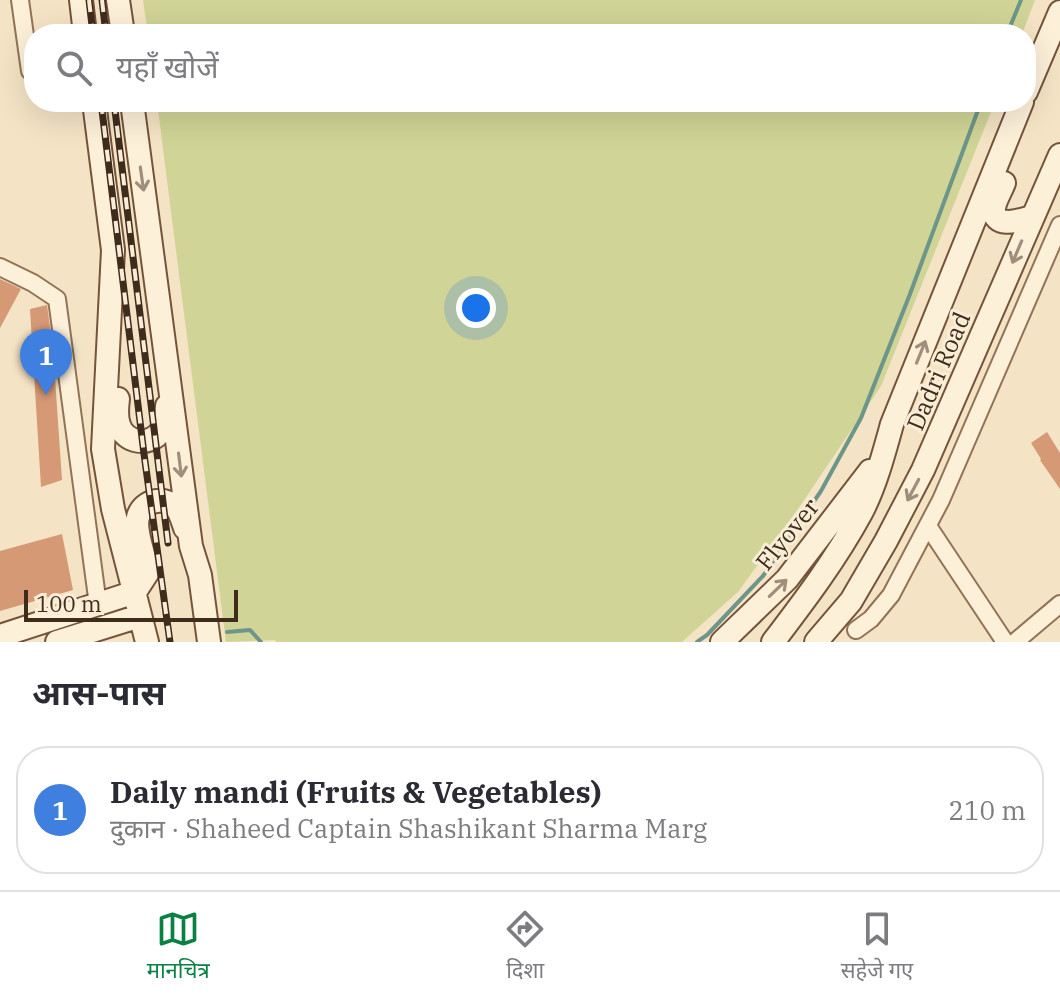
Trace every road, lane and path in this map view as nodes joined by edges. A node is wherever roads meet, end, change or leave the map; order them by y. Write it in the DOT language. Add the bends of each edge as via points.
graph roads {
  1 [pos="20,0"];
  2 [pos="81,0"];
  3 [pos="118,0"];
  4 [pos="1060,12"];
  5 [pos="84,24"];
  6 [pos="122,24"];
  7 [pos="24,28"];
  8 [pos="1036,68"];
  9 [pos="95,112"];
  10 [pos="133,112"];
  11 [pos="1017,112"];
  12 [pos="1019,112"];
  13 [pos="1060,155"];
  14 [pos="1032,217"];
  15 [pos="1060,225"];
  16 [pos="113,250"];
  17 [pos="0,267"];
  18 [pos="168,376"];
  19 [pos="885,451"];
  20 [pos="928,526"];
  21 [pos="191,546"];
  22 [pos="135,592"];
  23 [pos="1060,604"];
  24 [pos="98,605"];
  25 [pos="795,613"];
  26 [pos="140,616"];
  27 [pos="854,623"];
  28 [pos="0,636"];
  29 [pos="57,642"];
  30 [pos="147,642"];
  31 [pos="209,642"];
  32 [pos="722,642"];
  33 [pos="755,642"];
  34 [pos="773,642"];
  35 [pos="816,642"];
  36 [pos="831,642"];
  37 [pos="1005,642"];
  38 [pos="1015,642"];
  1 -- 7 [label="street"];
  2 -- 5 [label="main road"];
  3 -- 6 [label="main road"];
  4 -- 8 [label="main road"];
  9 -- 16 [label="main road"];
  10 -- 18 [label="main road, one-way"];
  19 -- 11 [label="main road, Dadri Road, one-way"];
  12 -- 14 [label="main road" via="1013,159 994,207 996,216 1008,223"];
  13 -- 14 [label="main road, Dadri Road"];
  14 -- 27 [label="main road, Dadri Road, one-way"];
  15 -- 20 [label="street"];
  16 -- 18 [label="main road" via="117,415 127,436 150,440 162,430"];
  16 -- 22 [label="main road" via="103,449"];
  17 -- 24 [label="street" via="57,299"];
  18 -- 21 [label="main road, one-way"];
  19 -- 25 [label="main road, Dadri Road" via="863,510"];
  32 -- 19 [label="main road, Flyover, one-way" via="787,579"];
  20 -- 27 [label="street" via="891,595 871,619"];
  20 -- 37 [label="street"];
  21 -- 22 [label="main road" via="175,506 162,500 143,508 137,527 148,572"];
  21 -- 31 [label="main road"];
  22 -- 24 [label="main road"];
  22 -- 26 [label="main road"];
  23 -- 38 [label="street"];
  24 -- 28 [label="main road"];
  25 -- 33 [label="main road"];
  25 -- 34 [label="main road, Dadri Road"];
  26 -- 29 [label="main road"];
  26 -- 30 [label="main road"];
  27 -- 35 [label="main road"];
  27 -- 36 [label="main road"];
}
